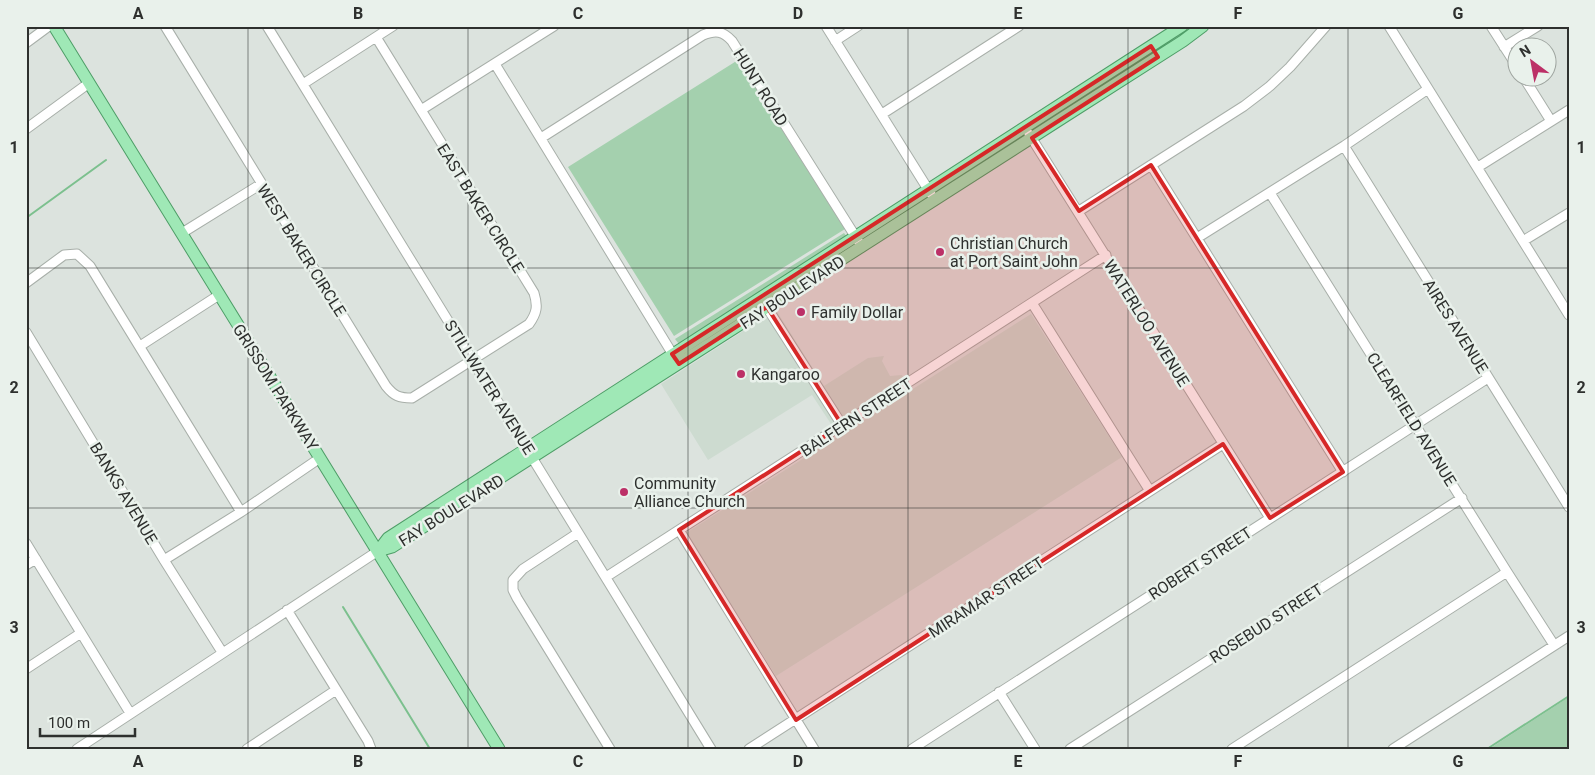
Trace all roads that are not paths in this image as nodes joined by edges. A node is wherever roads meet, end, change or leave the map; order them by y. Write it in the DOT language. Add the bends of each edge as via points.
graph roads {
  1 [pos="50,26"];
  2 [pos="54,26"];
  3 [pos="165,26"];
  4 [pos="268,26"];
  5 [pos="393,26"];
  6 [pos="554,26"];
  7 [pos="826,26"];
  8 [pos="858,26"];
  9 [pos="1019,26"];
  10 [pos="1182,26"];
  11 [pos="1203,26"];
  12 [pos="1326,26"];
  13 [pos="1389,26"];
  14 [pos="1491,26"];
  15 [pos="1538,26"];
  16 [pos="376,37"];
  17 [pos="835,40"];
  18 [pos="26,43"];
  19 [pos="1151,46"];
  20 [pos="1504,47"];
  21 [pos="1508,53"];
  22 [pos="1158,56"];
  23 [pos="495,64"];
  24 [pos="89,83"];
  25 [pos="303,84"];
  26 [pos="1530,88"];
  27 [pos="1428,89"];
  28 [pos="421,110"];
  29 [pos="1569,110"];
  30 [pos="882,114"];
  31 [pos="1551,121"];
  32 [pos="1025,127"];
  33 [pos="26,129"];
  34 [pos="541,138"];
  35 [pos="1032,138"];
  36 [pos="1344,146"];
  37 [pos="1151,165"];
  38 [pos="1478,167"];
  39 [pos="261,184"];
  40 [pos="928,189"];
  41 [pos="1270,192"];
  42 [pos="935,200"];
  43 [pos="1079,211"];
  44 [pos="1569,213"];
  45 [pos="182,233"];
  46 [pos="855,236"];
  47 [pos="1197,238"];
  48 [pos="1523,241"];
  49 [pos="862,247"];
  50 [pos="1106,256"];
  51 [pos="26,283"];
  52 [pos="219,295"];
  53 [pos="760,297"];
  54 [pos="1032,303"];
  55 [pos="767,308"];
  56 [pos="1569,314"];
  57 [pos="26,332"];
  58 [pos="140,346"];
  59 [pos="672,354"];
  60 [pos="472,359"];
  61 [pos="678,364"];
  62 [pos="1488,378"];
  63 [pos="1415,425"];
  64 [pos="842,426"];
  65 [pos="1223,444"];
  66 [pos="526,448"];
  67 [pos="320,458"];
  68 [pos="533,458"];
  69 [pos="1343,472"];
  70 [pos="1150,491"];
  71 [pos="1462,498"];
  72 [pos="1569,507"];
  73 [pos="241,512"];
  74 [pos="1270,518"];
  75 [pos="678,530"];
  76 [pos="578,532"];
  77 [pos="26,543"];
  78 [pos="378,551"];
  79 [pos="36,559"];
  80 [pos="164,560"];
  81 [pos="26,566"];
  82 [pos="1507,572"];
  83 [pos="606,578"];
  84 [pos="287,610"];
  85 [pos="80,633"];
  86 [pos="1569,636"];
  87 [pos="1554,645"];
  88 [pos="222,652"];
  89 [pos="26,669"];
  90 [pos="336,690"];
  91 [pos="999,692"];
  92 [pos="130,713"];
  93 [pos="796,720"];
  94 [pos="914,748"];
  95 [pos="76,749"];
  96 [pos="247,749"];
  97 [pos="371,749"];
  98 [pos="499,749"];
  99 [pos="610,749"];
  100 [pos="712,749"];
  101 [pos="749,749"];
  102 [pos="814,749"];
  103 [pos="1035,749"];
  104 [pos="1070,749"];
  105 [pos="1232,749"];
  106 [pos="1394,749"];
  1 -- 18 [label="street"];
  2 -- 24 [label="main road, GRISSOM PARKWAY"];
  3 -- 39 [label="street, WEST BAKER CIRCLE"];
  4 -- 25 [label="street, STILLWATER AVENUE"];
  5 -- 16 [label="street"];
  6 -- 23 [label="street"];
  7 -- 17 [label="street"];
  8 -- 17 [label="street"];
  9 -- 30 [label="street"];
  10 -- 19 [label="main road, FAY BOULEVARD"];
  11 -- 22 [label="main road, FAY BOULEVARD"];
  12 -- 37 [label="street" via="1270,86"];
  13 -- 27 [label="street"];
  14 -- 20 [label="street"];
  15 -- 20 [label="street"];
  16 -- 25 [label="street"];
  16 -- 28 [label="street, EAST BAKER CIRCLE"];
  17 -- 30 [label="street"];
  19 -- 22 [label="street"];
  19 -- 32 [label="main road, FAY BOULEVARD"];
  20 -- 21 [label="street"];
  22 -- 35 [label="main road, FAY BOULEVARD"];
  23 -- 28 [label="street"];
  23 -- 34 [label="street"];
  24 -- 33 [label="street"];
  24 -- 45 [label="main road, GRISSOM PARKWAY"];
  25 -- 60 [label="street, STILLWATER AVENUE"];
  26 -- 31 [label="street"];
  27 -- 36 [label="street"];
  27 -- 38 [label="street"];
  28 -- 60 [label="street, EAST BAKER CIRCLE" via="534,293 537,304 536,315 529,324"];
  29 -- 31 [label="street"];
  30 -- 40 [label="street"];
  31 -- 38 [label="street"];
  32 -- 35 [label="street, WATERLOO AVENUE"];
  32 -- 40 [label="main road, FAY BOULEVARD"];
  34 -- 46 [label="street, HUNT ROAD" via="703,34 718,31 732,41"];
  34 -- 59 [label="street"];
  35 -- 42 [label="main road, FAY BOULEVARD"];
  35 -- 43 [label="street, WATERLOO AVENUE"];
  36 -- 41 [label="street"];
  36 -- 62 [label="street, AIRES AVENUE"];
  37 -- 43 [label="street"];
  37 -- 47 [label="street"];
  38 -- 48 [label="street"];
  39 -- 45 [label="street"];
  39 -- 60 [label="street, WEST BAKER CIRCLE" via="392,394 399,398 412,398"];
  40 -- 42 [label="street"];
  40 -- 46 [label="main road, FAY BOULEVARD"];
  41 -- 47 [label="street"];
  41 -- 63 [label="street, CLEARFIELD AVENUE"];
  42 -- 49 [label="main road, FAY BOULEVARD"];
  43 -- 50 [label="street, WATERLOO AVENUE"];
  44 -- 48 [label="street"];
  45 -- 52 [label="main road, GRISSOM PARKWAY"];
  46 -- 49 [label="street, HUNT ROAD"];
  46 -- 53 [label="main road, FAY BOULEVARD"];
  47 -- 69 [label="street"];
  48 -- 56 [label="street"];
  49 -- 55 [label="main road, FAY BOULEVARD"];
  50 -- 54 [label="street, BALFERN STREET"];
  50 -- 65 [label="street, WATERLOO AVENUE"];
  51 -- 58 [label="street" via="64,255 77,254 90,266"];
  52 -- 58 [label="street"];
  52 -- 67 [label="main road, GRISSOM PARKWAY"];
  53 -- 55 [label="street"];
  53 -- 59 [label="main road, FAY BOULEVARD"];
  54 -- 64 [label="street, BALFERN STREET"];
  54 -- 70 [label="street"];
  55 -- 61 [label="main road, FAY BOULEVARD"];
  55 -- 64 [label="street"];
  57 -- 80 [label="street, BANKS AVENUE"];
  58 -- 73 [label="street"];
  59 -- 61 [label="street"];
  59 -- 66 [label="main road, FAY BOULEVARD"];
  60 -- 66 [label="street, STILLWATER AVENUE"];
  61 -- 68 [label="main road, FAY BOULEVARD"];
  62 -- 63 [label="street, ROBERT STREET"];
  62 -- 72 [label="street, AIRES AVENUE"];
  63 -- 69 [label="street, ROBERT STREET"];
  63 -- 71 [label="street, CLEARFIELD AVENUE"];
  64 -- 75 [label="street, BALFERN STREET"];
  65 -- 70 [label="street, MIRAMAR STREET"];
  65 -- 74 [label="street, WATERLOO AVENUE"];
  66 -- 68 [label="street, STILLWATER AVENUE"];
  66 -- 78 [label="main road, FAY BOULEVARD" via="388,538"];
  67 -- 73 [label="street"];
  67 -- 78 [label="main road, GRISSOM PARKWAY"];
  68 -- 76 [label="street, STILLWATER AVENUE"];
  68 -- 78 [label="main road, FAY BOULEVARD" via="392,547"];
  69 -- 74 [label="street, ROBERT STREET"];
  70 -- 93 [label="street, MIRAMAR STREET"];
  71 -- 82 [label="street, CLEARFIELD AVENUE"];
  71 -- 104 [label="street, ROSEBUD STREET"];
  73 -- 80 [label="street"];
  74 -- 91 [label="street, ROBERT STREET"];
  75 -- 83 [label="street, BALFERN STREET"];
  75 -- 93 [label="street"];
  76 -- 83 [label="street, STILLWATER AVENUE"];
  76 -- 99 [label="street" via="523,569 513,580 513,590"];
  77 -- 79 [label="street"];
  78 -- 84 [label="street, FAY BOULEVARD"];
  78 -- 98 [label="main road, GRISSOM PARKWAY"];
  79 -- 81 [label="street"];
  79 -- 85 [label="street"];
  80 -- 88 [label="street, BANKS AVENUE"];
  82 -- 87 [label="street, CLEARFIELD AVENUE"];
  82 -- 105 [label="street"];
  83 -- 100 [label="street, STILLWATER AVENUE"];
  84 -- 88 [label="street, FAY BOULEVARD"];
  84 -- 90 [label="street"];
  85 -- 89 [label="street"];
  85 -- 92 [label="street"];
  86 -- 87 [label="street"];
  87 -- 106 [label="street"];
  88 -- 92 [label="street, FAY BOULEVARD"];
  90 -- 96 [label="street"];
  90 -- 97 [label="street"];
  91 -- 94 [label="street, ROBERT STREET"];
  91 -- 103 [label="street"];
  92 -- 95 [label="street, FAY BOULEVARD"];
  93 -- 101 [label="street, MIRAMAR STREET"];
  93 -- 102 [label="street"];
}
